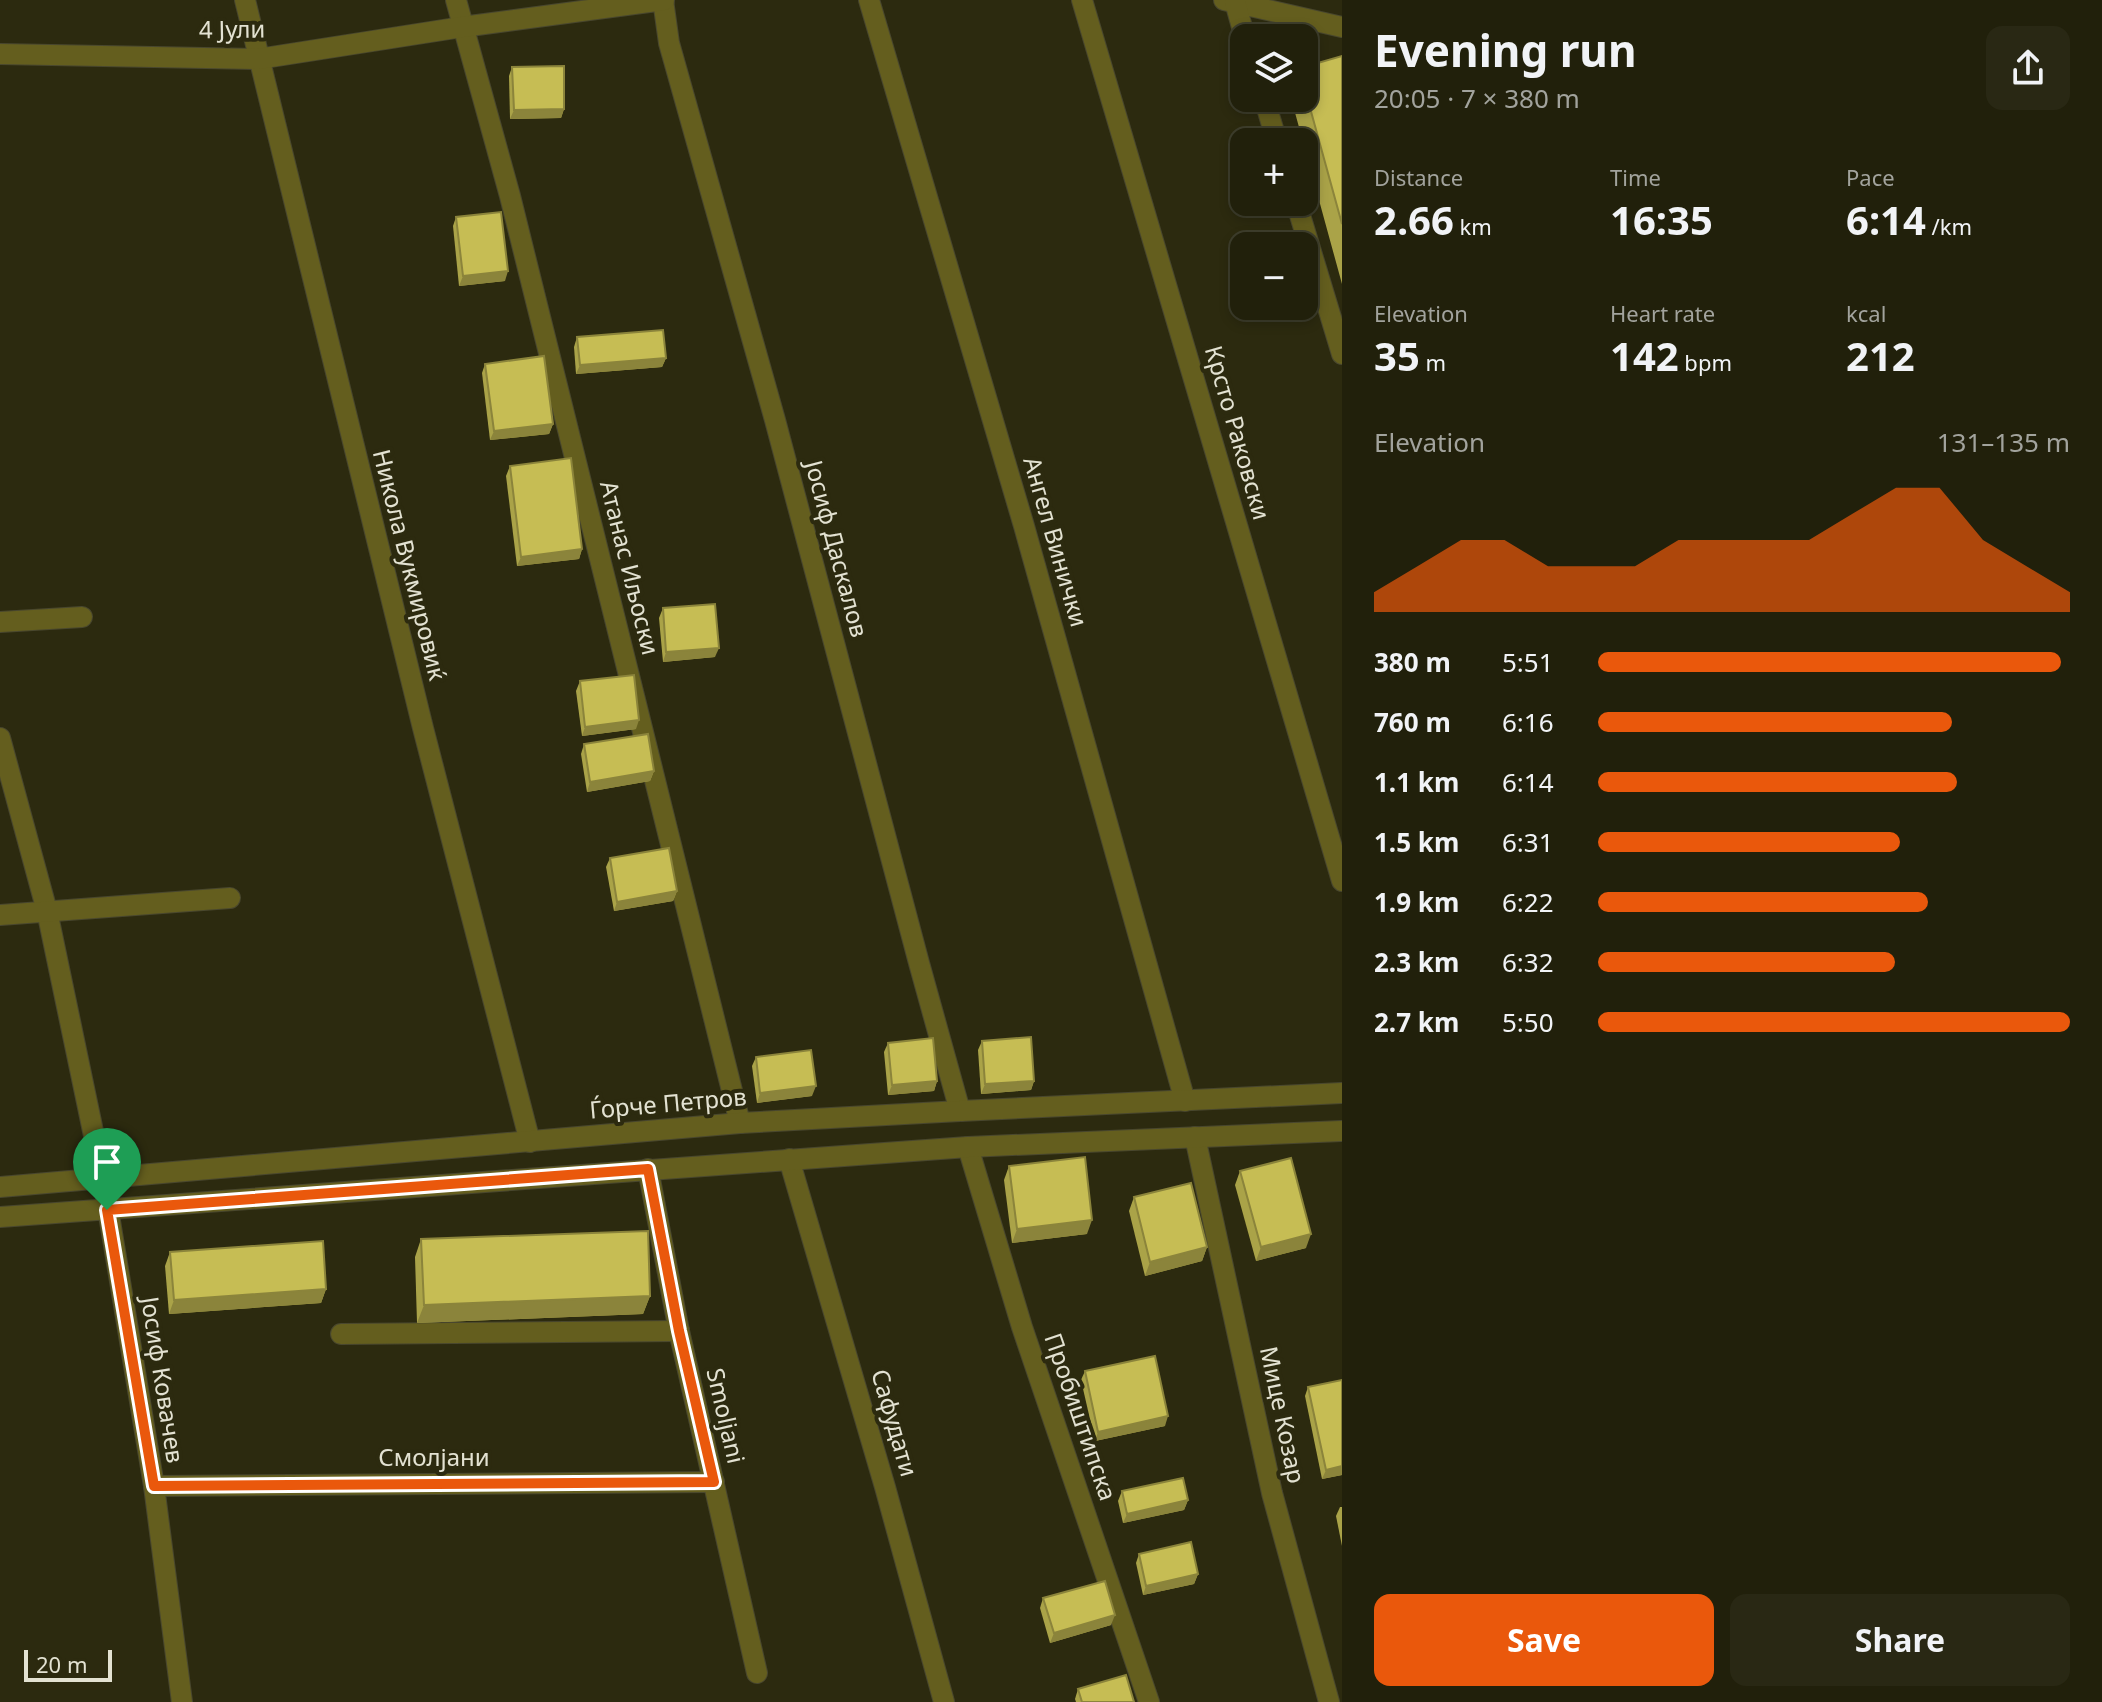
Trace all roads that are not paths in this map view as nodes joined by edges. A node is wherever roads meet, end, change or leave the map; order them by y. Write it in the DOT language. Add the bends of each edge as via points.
graph roads {
  1 [pos="245,0"];
  2 [pos="456,0"];
  3 [pos="663,0"];
  4 [pos="869,0"];
  5 [pos="1082,0"];
  6 [pos="1229,1"];
  7 [pos="1239,24"];
  8 [pos="462,27"];
  9 [pos="1342,27"];
  10 [pos="0,54"];
  11 [pos="258,59"];
  12 [pos="1300,216"];
  13 [pos="1342,354"];
  14 [pos="82,617"];
  15 [pos="0,622"];
  16 [pos="0,738"];
  17 [pos="1342,881"];
  18 [pos="230,898"];
  19 [pos="47,911"];
  20 [pos="0,915"];
  21 [pos="1342,1093"];
  22 [pos="1185,1101"];
  23 [pos="960,1111"];
  24 [pos="740,1123"];
  25 [pos="1342,1131"];
  26 [pos="1195,1137"];
  27 [pos="530,1142"];
  28 [pos="968,1147"];
  29 [pos="789,1159"];
  30 [pos="648,1169"];
  31 [pos="103,1179"];
  32 [pos="0,1187"];
  33 [pos="107,1210"];
  34 [pos="0,1217"];
  35 [pos="679,1331"];
  36 [pos="341,1334"];
  37 [pos="714,1482"];
  38 [pos="154,1486"];
  39 [pos="757,1673"];
  40 [pos="182,1702"];
  41 [pos="944,1702"];
  42 [pos="1149,1702"];
  43 [pos="1329,1702"];
  1 -- 11 [label="street, Никола Вукмировиќ"];
  2 -- 8 [label="street"];
  3 -- 8 [label="street, 4 Јули"];
  3 -- 23 [label="street, Јосиф Даскалов" via="669,43"];
  4 -- 22 [label="street, Ангел Винички"];
  5 -- 17 [label="street, Крсто Раковски"];
  6 -- 7 [label="street"];
  6 -- 9 [label="street"];
  8 -- 11 [label="street, 4 Јули"];
  8 -- 24 [label="street, Aтанас Иљоски" via="514,211"];
  10 -- 11 [label="street, 4 Јули"];
  11 -- 27 [label="street, Никола Вукмировиќ"];
  12 -- 13 [label="street"];
  14 -- 15 [label="street"];
  16 -- 19 [label="street, Јосиф Ковачев"];
  18 -- 19 [label="street"];
  19 -- 20 [label="street"];
  19 -- 31 [label="street, Јосиф Ковачев"];
  21 -- 22 [label="street, Ѓорче Петров"];
  22 -- 23 [label="street, Ѓорче Петров"];
  23 -- 24 [label="street, Ѓорче Петров"];
  24 -- 27 [label="street, Ѓорче Петров"];
  25 -- 26 [label="street"];
  26 -- 28 [label="street"];
  26 -- 43 [label="street, Мице Козар" via="1272,1493"];
  27 -- 31 [label="street, Ѓорче Петров"];
  28 -- 29 [label="street"];
  28 -- 42 [label="street, Пробиштипска" via="1022,1327"];
  29 -- 30 [label="street"];
  29 -- 41 [label="street, Сафудати"];
  30 -- 33 [label="street"];
  30 -- 35 [label="street, Smoljani"];
  31 -- 32 [label="street, Ѓорче Петров"];
  31 -- 33 [label="street, Јосиф Ковачев"];
  33 -- 34 [label="street"];
  33 -- 38 [label="street, Јосиф Ковачев"];
  35 -- 36 [label="street"];
  35 -- 37 [label="street, Smoljani"];
  37 -- 38 [label="street, Смолјани"];
  37 -- 39 [label="street, Smoljani"];
  38 -- 40 [label="street, Јосиф Ковачев"];
}
